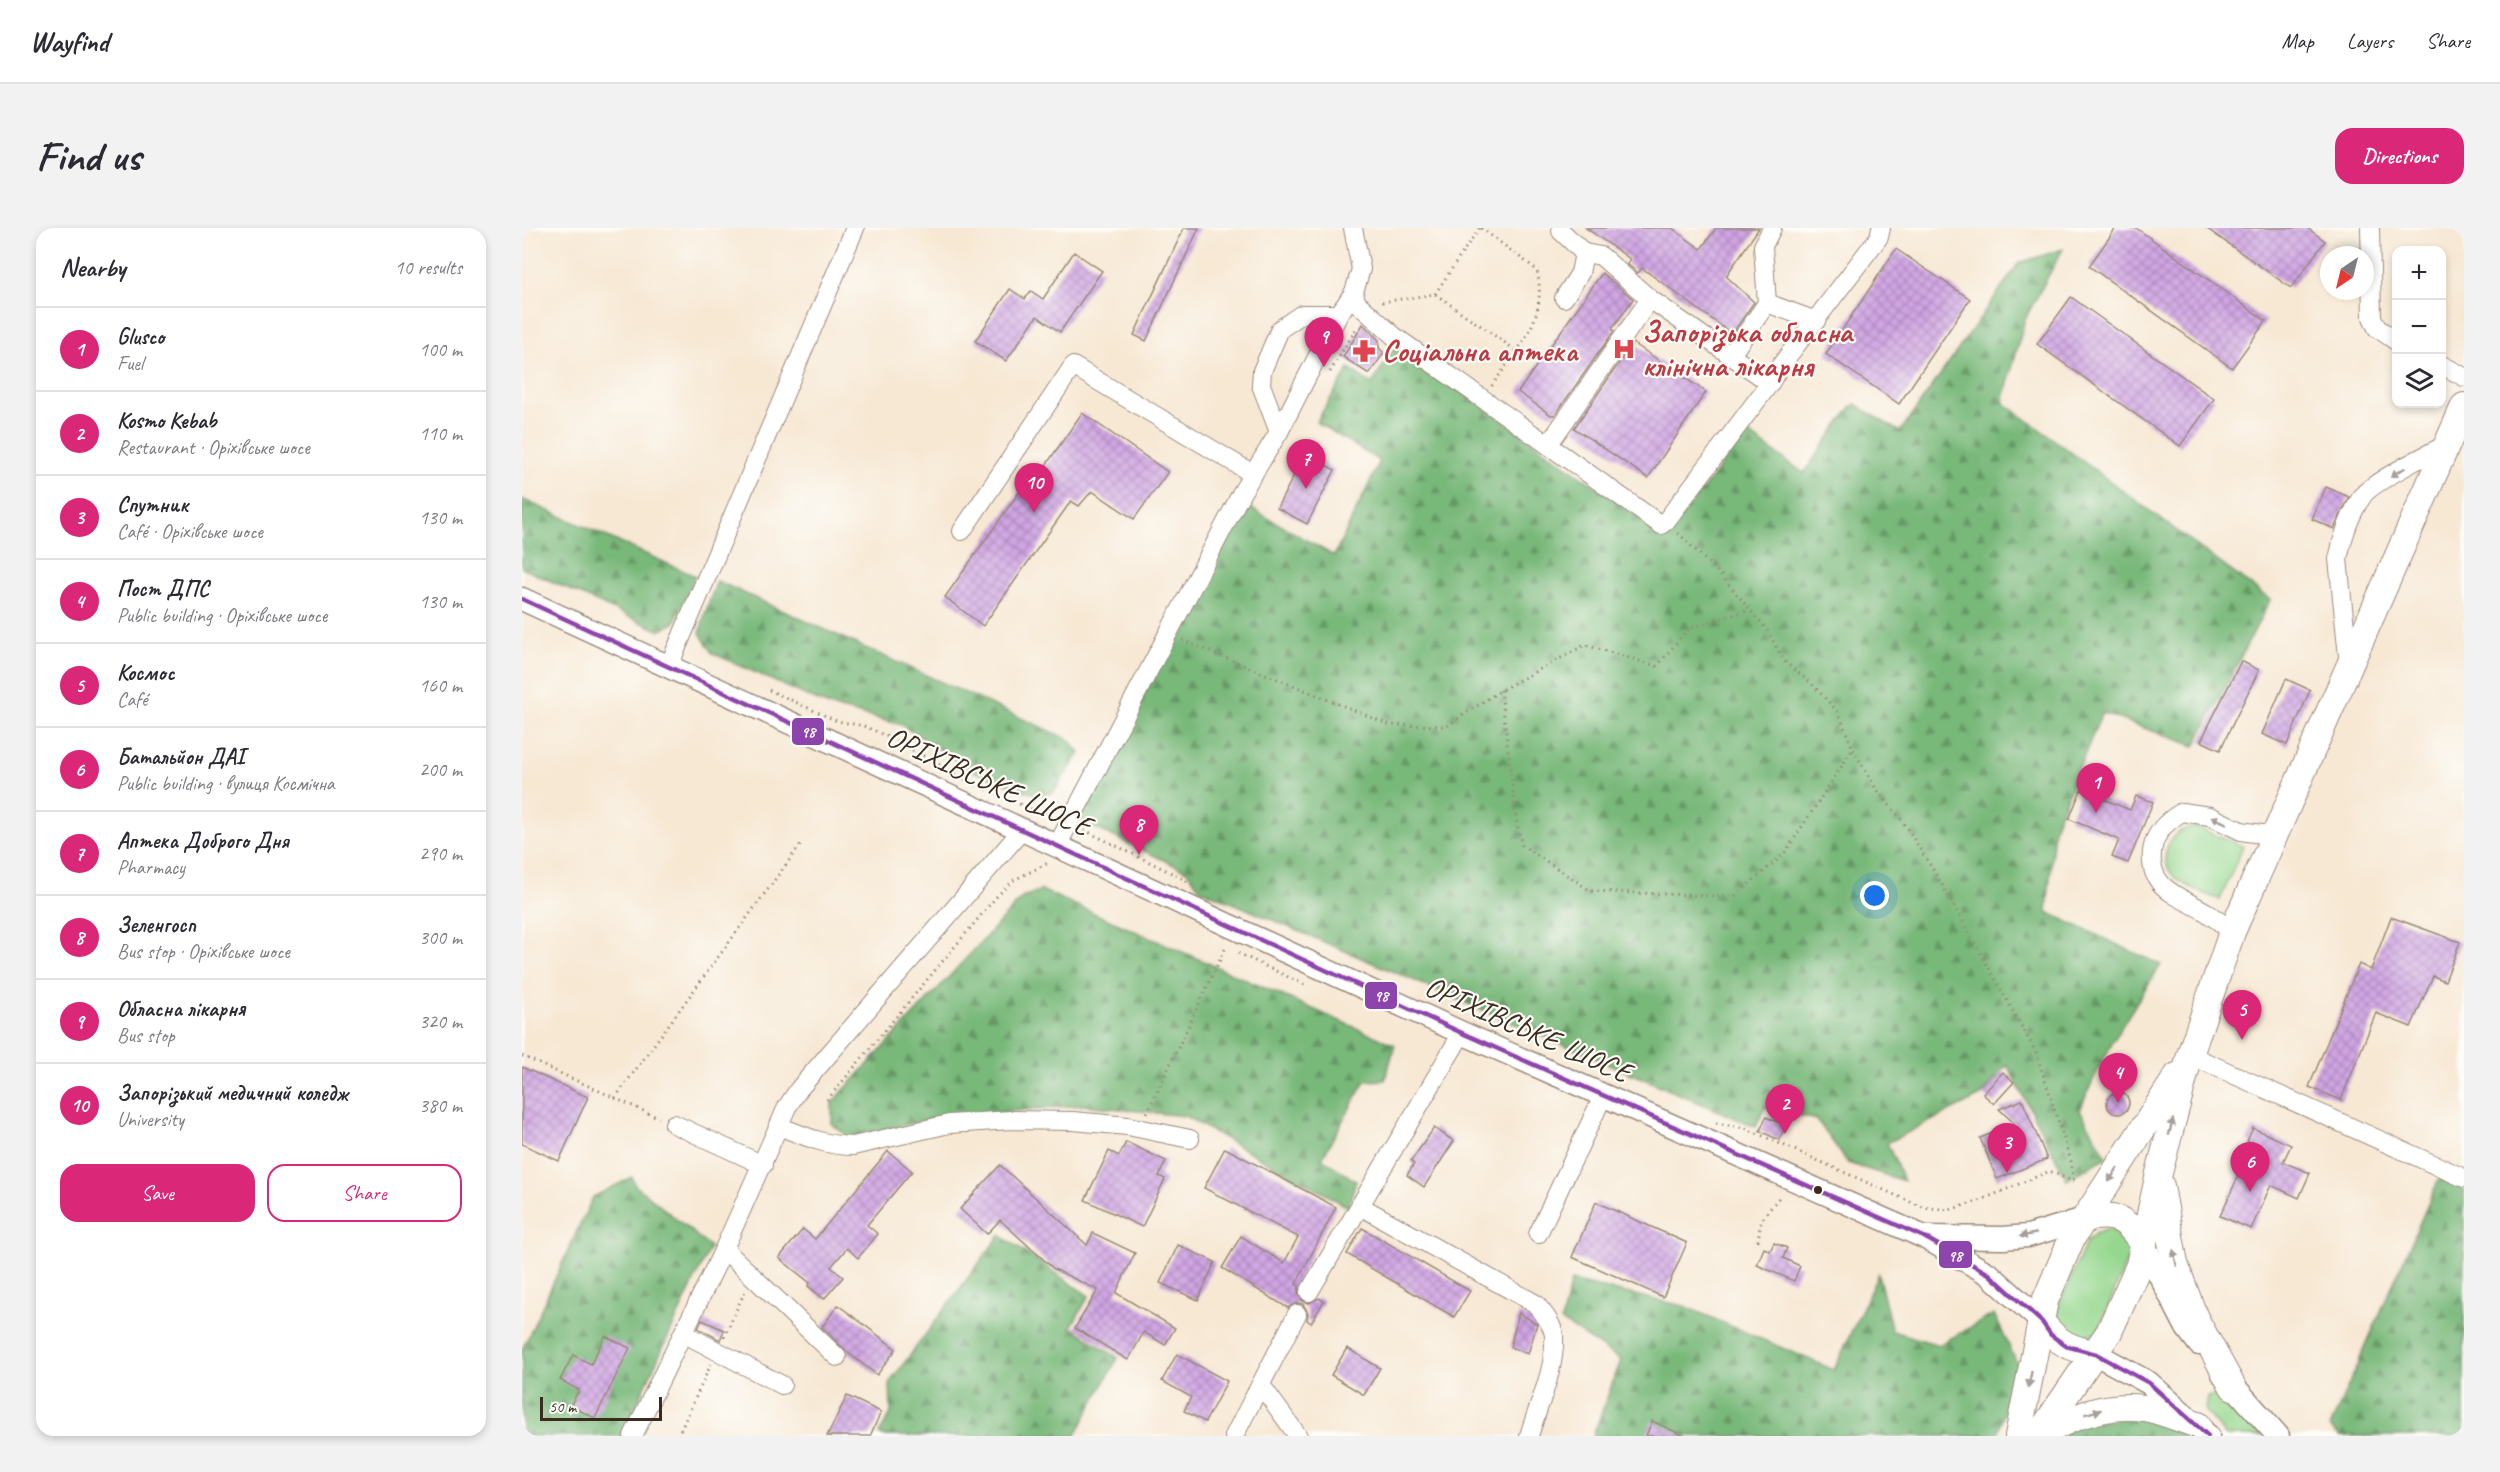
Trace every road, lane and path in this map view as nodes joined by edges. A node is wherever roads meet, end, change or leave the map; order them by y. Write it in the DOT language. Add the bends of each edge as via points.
graph roads {
  1 [pos="855,228"];
  2 [pos="1353,228"];
  3 [pos="1479,228"];
  4 [pos="1772,228"];
  5 [pos="1881,228"];
  6 [pos="2370,228"];
  7 [pos="1562,231"];
  8 [pos="1584,253"];
  9 [pos="1354,292"];
  10 [pos="1435,294"];
  11 [pos="1564,298"];
  12 [pos="1650,299"];
  13 [pos="1767,303"];
  14 [pos="1371,304"];
  15 [pos="1339,314"];
  16 [pos="1816,321"];
  17 [pos="1359,324"];
  18 [pos="2392,338"];
  19 [pos="1516,350"];
  20 [pos="1731,355"];
  21 [pos="1534,363"];
  22 [pos="2446,366"];
  23 [pos="1330,373"];
  24 [pos="2464,376"];
  25 [pos="1770,383"];
  26 [pos="1490,389"];
  27 [pos="2464,406"];
  28 [pos="1278,432"];
  29 [pos="2449,443"];
  30 [pos="1548,445"];
  31 [pos="1253,474"];
  32 [pos="1666,521"];
  33 [pos="962,531"];
  34 [pos="522,599"];
  35 [pos="1749,610"];
  36 [pos="1167,633"];
  37 [pos="669,666"];
  38 [pos="2349,668"];
  39 [pos="1500,690"];
  40 [pos="837,721"];
  41 [pos="1853,749"];
  42 [pos="1046,811"];
  43 [pos="1022,830"];
  44 [pos="2274,836"];
  45 [pos="801,844"];
  46 [pos="1052,854"];
  47 [pos="2232,932"];
  48 [pos="1226,947"];
  49 [pos="1462,1033"];
  50 [pos="2190,1055"];
  51 [pos="522,1056"];
  52 [pos="1603,1096"];
  53 [pos="615,1098"];
  54 [pos="827,1100"];
  55 [pos="674,1125"];
  56 [pos="779,1126"];
  57 [pos="1140,1129"];
  58 [pos="1190,1139"];
  59 [pos="1788,1146"];
  60 [pos="763,1165"];
  61 [pos="2159,1173"];
  62 [pos="2464,1178"];
  63 [pos="1794,1180"];
  64 [pos="1360,1206"];
  65 [pos="2084,1219"];
  66 [pos="1538,1233"];
  67 [pos="1924,1237"];
  68 [pos="1758,1241"];
  69 [pos="2144,1245"];
  70 [pos="724,1250"];
  71 [pos="1310,1292"];
  72 [pos="1297,1314"];
  73 [pos="2042,1322"];
  74 [pos="683,1333"];
  75 [pos="2096,1354"];
  76 [pos="837,1357"];
  77 [pos="782,1385"];
  78 [pos="1261,1386"];
  79 [pos="2233,1387"];
  80 [pos="2203,1431"];
  81 [pos="633,1436"];
  82 [pos="1234,1436"];
  83 [pos="1298,1436"];
  84 [pos="1529,1436"];
  85 [pos="2018,1436"];
  86 [pos="2039,1436"];
  87 [pos="2278,1436"];
  1 -- 37 [label="street"];
  2 -- 9 [label="street" via="1360,269"];
  3 -- 10 [label="path"];
  3 -- 19 [label="path" via="1537,270 1539,308 1534,324"];
  4 -- 13 [label="street" via="1763,246"];
  5 -- 16 [label="street" via="1880,237"];
  6 -- 18 [label="street" via="2372,317 2377,327"];
  7 -- 8 [label="street"];
  8 -- 11 [label="street" via="1580,273"];
  8 -- 12 [label="street" via="1601,255"];
  9 -- 15 [label="street"];
  9 -- 30 [label="street" via="1356,302 1394,336"];
  10 -- 14 [label="path"];
  10 -- 19 [label="path"];
  12 -- 20 [label="street"];
  12 -- 30 [label="street"];
  13 -- 16 [label="street"];
  13 -- 20 [label="street"];
  15 -- 28 [label="street"];
  15 -- 28 [label="street" via="1302,314 1280,329 1262,371 1261,386"];
  16 -- 25 [label="street"];
  17 -- 23 [label="path"];
  19 -- 21 [label="path"];
  19 -- 26 [label="path"];
  20 -- 25 [label="street"];
  22 -- 24 [label="street"];
  25 -- 32 [label="street"];
  27 -- 29 [label="highway"];
  28 -- 31 [label="street"];
  29 -- 38 [label="highway"];
  29 -- 38 [label="street, one-way" via="2370,488 2359,503 2338,559"];
  30 -- 32 [label="street" via="1661,525"];
  31 -- 33 [label="street" via="1073,366"];
  31 -- 36 [label="street"];
  32 -- 35 [label="path" via="1719,573"];
  34 -- 37 [label="main road, ОРІХІВСЬКЕ ШОСЕ"];
  35 -- 39 [label="path" via="1688,629 1657,666 1585,645"];
  35 -- 41 [label="path" via="1767,630 1784,661 1838,712"];
  36 -- 39 [label="path" via="1390,725 1447,726"];
  36 -- 46 [label="street"];
  37 -- 43 [label="main road, ОРІХІВСЬКЕ ШОСЕ"];
  38 -- 44 [label="highway"];
  39 -- 41 [label="path" via="1522,845 1591,891 1734,897 1784,854"];
  40 -- 42 [label="path" via="864,726 914,749 930,762 968,781 1032,810"];
  41 -- 59 [label="path" via="1937,876 2036,1052 2071,1161 2074,1182 2050,1171 1948,1210 1922,1207"];
  43 -- 46 [label="main road, ОРІХІВСЬКЕ ШОСЕ"];
  43 -- 56 [label="street" via="799,1089"];
  44 -- 47 [label="highway"];
  44 -- 47 [label="street, one-way" via="2241,831 2210,816 2182,812 2164,824 2154,841 2151,859 2155,878 2176,898 2204,911"];
  45 -- 53 [label="path"];
  46 -- 49 [label="main road, ОРІХІВСЬКЕ ШОСЕ"];
  46 -- 54 [label="path" via="997,896"];
  47 -- 50 [label="highway"];
  48 -- 57 [label="path"];
  49 -- 52 [label="main road, ОРІХІВСЬКЕ ШОСЕ"];
  49 -- 64 [label="street"];
  61 -- 50 [label="highway, one-way"];
  50 -- 62 [label="street"];
  50 -- 65 [label="highway, one-way"];
  51 -- 53 [label="path"];
  52 -- 63 [label="main road, ОРІХІВСЬКЕ ШОСЕ"];
  52 -- 66 [label="street"];
  53 -- 55 [label="path"];
  55 -- 60 [label="street"];
  56 -- 57 [label="street" via="839,1146 949,1124 1011,1120 1073,1120"];
  56 -- 60 [label="street"];
  57 -- 58 [label="street"];
  60 -- 70 [label="street"];
  61 -- 69 [label="highway"];
  79 -- 61 [label="highway, one-way" via="2195,1318 2175,1264"];
  63 -- 67 [label="main road, ОРІХІВСЬКЕ ШОСЕ"];
  63 -- 68 [label="path" via="1761,1220"];
  64 -- 71 [label="street"];
  64 -- 84 [label="street" via="1536,1304 1547,1318 1554,1335 1551,1364"];
  65 -- 67 [label="main road, ОРІХІВСЬКЕ ШОСЕ, one-way" via="2028,1236"];
  65 -- 69 [label="highway" via="2105,1215 2120,1219 2131,1226"];
  65 -- 73 [label="highway" via="2045,1301"];
  67 -- 73 [label="main road, ОРІХІВСЬКЕ ШОСЕ" via="1989,1274"];
  69 -- 75 [label="highway" via="2135,1274"];
  69 -- 79 [label="main road" via="2187,1328"];
  70 -- 74 [label="street"];
  70 -- 76 [label="street"];
  72 -- 78 [label="street"];
  73 -- 75 [label="highway" via="2066,1346"];
  73 -- 85 [label="highway, one-way"];
  74 -- 77 [label="street"];
  74 -- 81 [label="street"];
  75 -- 80 [label="main road" via="2149,1383"];
  75 -- 86 [label="highway"];
  78 -- 82 [label="street"];
  78 -- 83 [label="street"];
  79 -- 87 [label="main road"];
  86 -- 80 [label="highway, one-way" via="2069,1418 2106,1408 2145,1408"];
}
